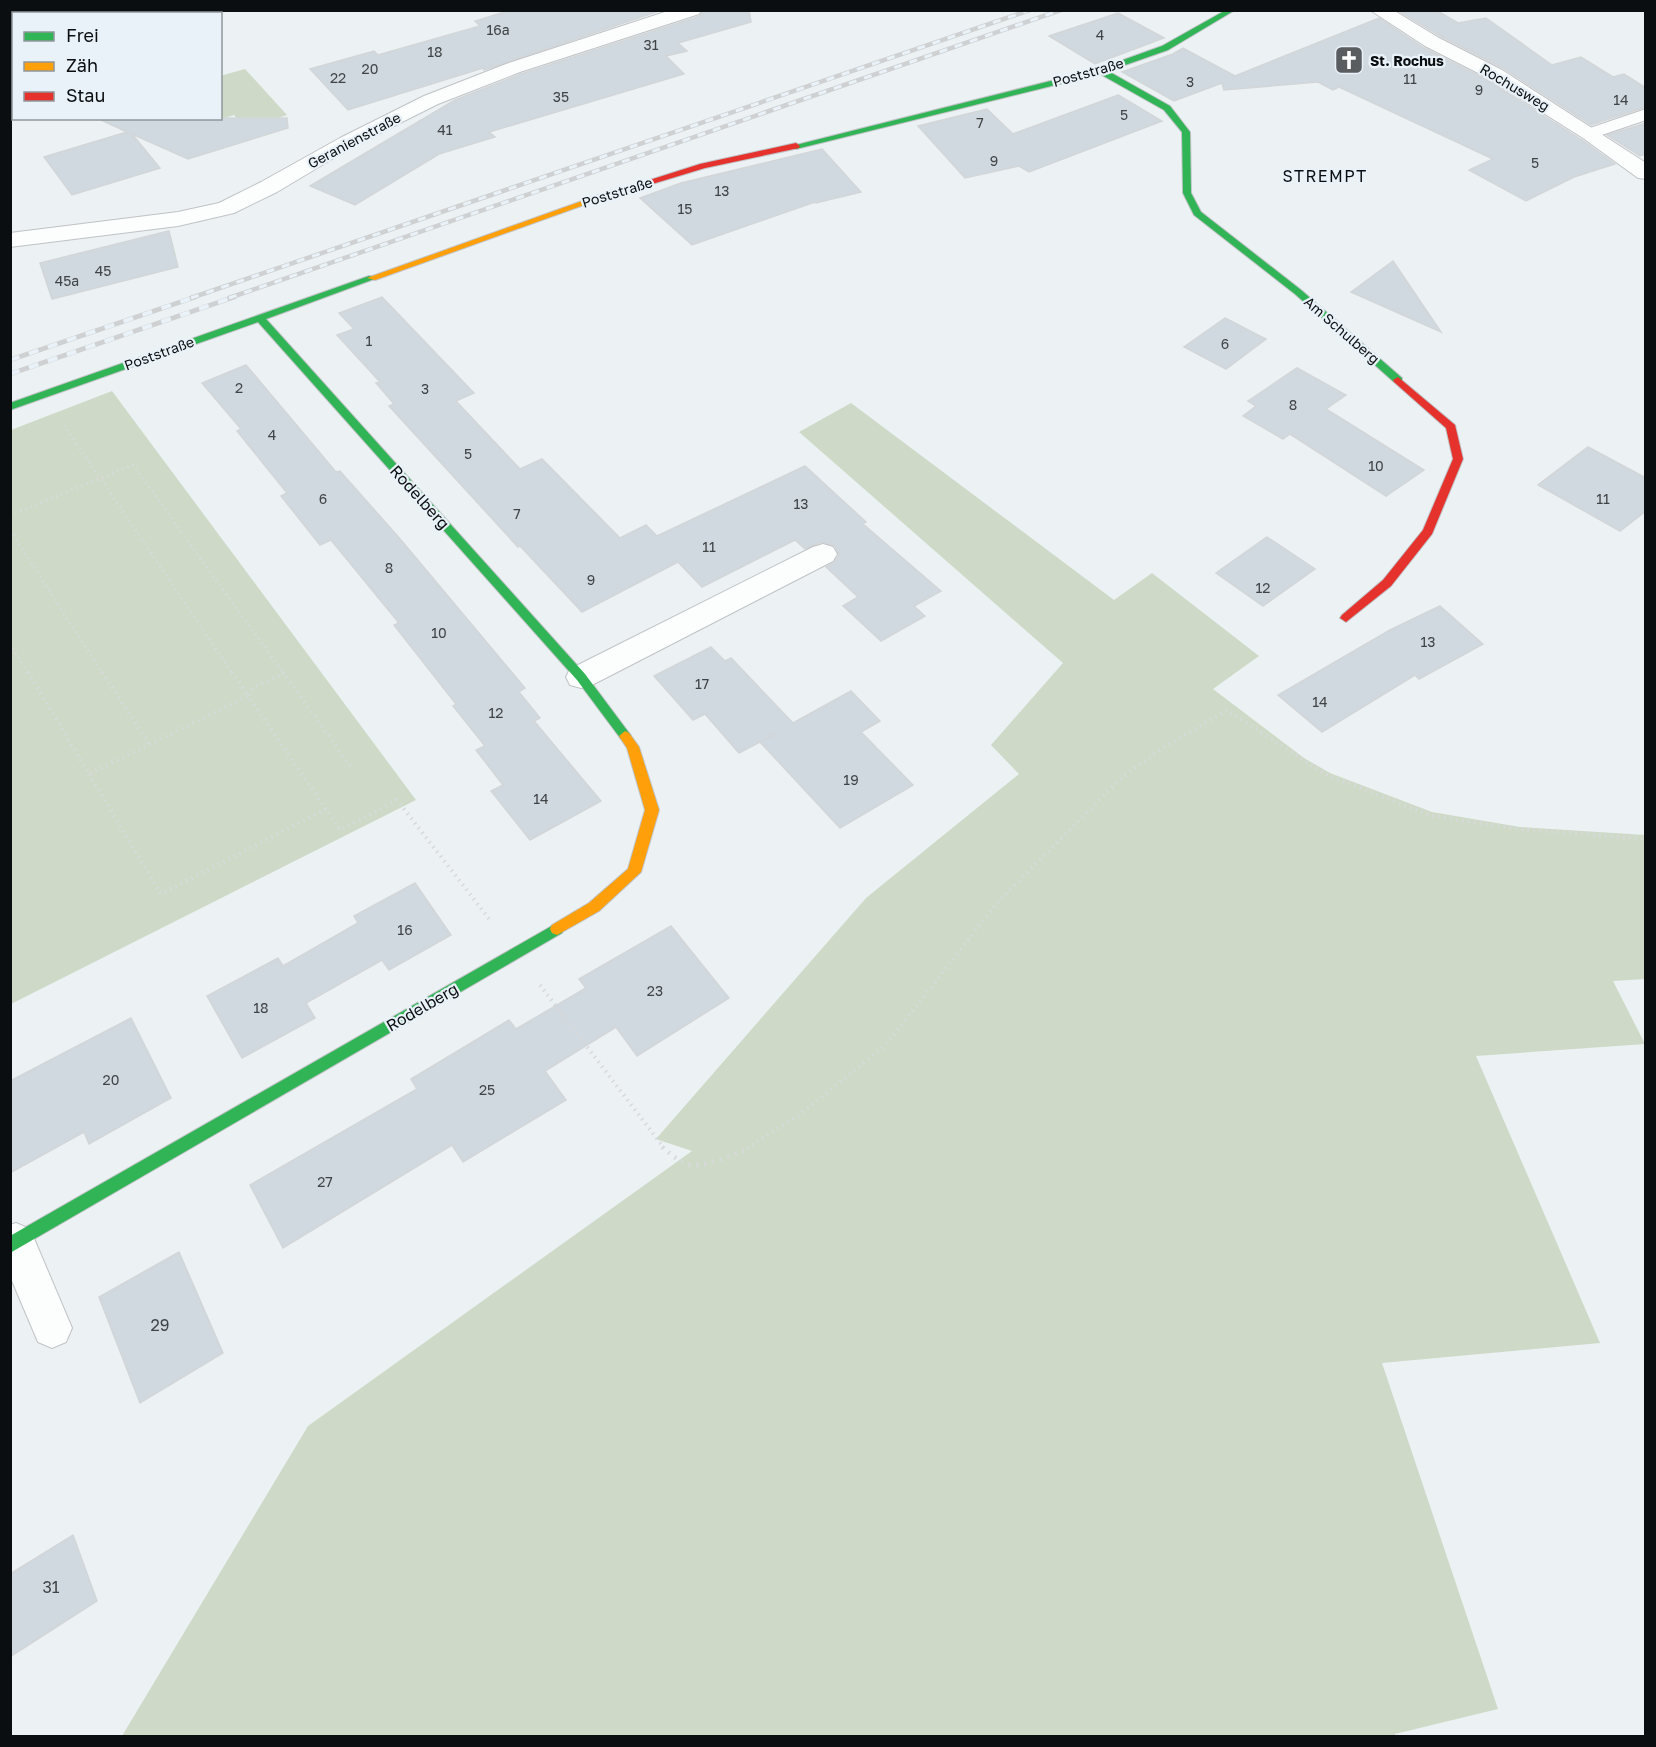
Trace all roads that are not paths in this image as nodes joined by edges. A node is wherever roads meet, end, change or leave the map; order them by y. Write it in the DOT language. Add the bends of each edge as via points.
graph roads {
  1 [pos="692,10"];
  2 [pos="1232,10"];
  3 [pos="1379,10"];
  4 [pos="1101,70"];
  5 [pos="1646,114"];
  6 [pos="1590,134"];
  7 [pos="1646,173"];
  8 [pos="10,240"];
  9 [pos="259,317"];
  10 [pos="10,407"];
  11 [pos="824,555"];
  12 [pos="1346,618"];
  13 [pos="582,677"];
  14 [pos="13,1243"];
  15 [pos="52,1328"];
  1 -- 8 [label="street, Geranienstraße" via="513,68 431,100 226,208 178,219"];
  2 -- 4 [label="street, Poststraße" via="1165,48"];
  3 -- 6 [label="street, Rochusweg" via="1495,74"];
  4 -- 9 [label="street, Poststraße" via="847,135 703,166 594,199"];
  4 -- 12 [label="street, Am Schulberg" via="1167,108 1186,132 1187,193 1197,213 1298,292 1451,427 1458,459 1428,531 1387,583"];
  5 -- 6 [label="lane"];
  6 -- 7 [label="street, Rochusweg"];
  9 -- 10 [label="street, Poststraße"];
  9 -- 13 [label="street, Rodelberg"];
  11 -- 13 [label="street"];
  13 -- 14 [label="street, Rodelberg" via="633,747 652,810 634,872 594,907"];
  14 -- 15 [label="street, Rodelberg"];
}
